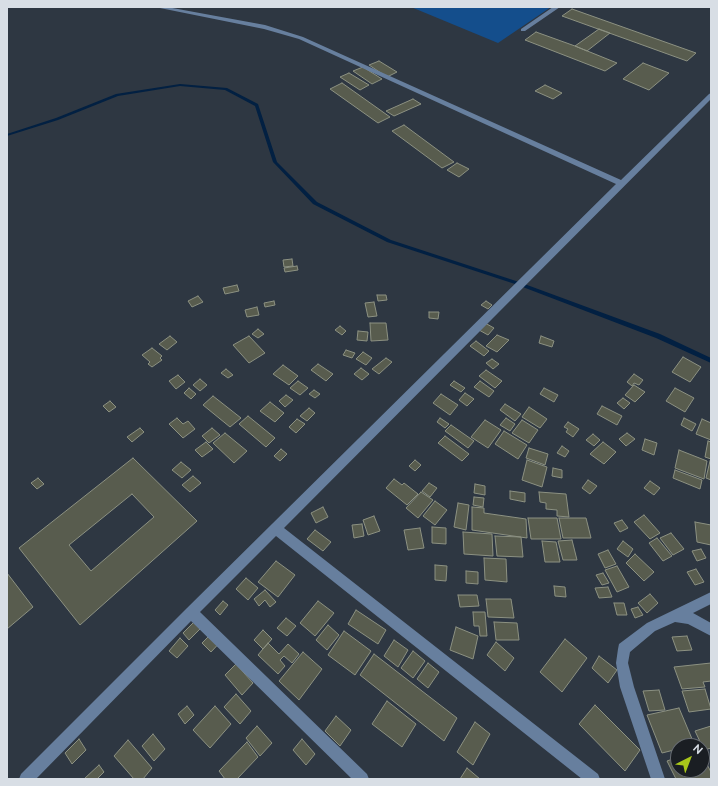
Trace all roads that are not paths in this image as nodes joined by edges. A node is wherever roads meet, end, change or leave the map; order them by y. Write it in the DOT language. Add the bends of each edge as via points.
graph roads {
  1 [pos="158,7"];
  2 [pos="557,7"];
  3 [pos="523,30"];
  4 [pos="711,95"];
  5 [pos="622,184"];
  6 [pos="276,529"];
  7 [pos="711,598"];
  8 [pos="191,612"];
  9 [pos="676,616"];
  10 [pos="711,630"];
  11 [pos="26,779"];
  12 [pos="362,779"];
  13 [pos="593,779"];
  14 [pos="658,779"];
  1 -- 5 [label="street" via="265,27 301,38"];
  2 -- 3 [label="street"];
  4 -- 5 [label="street"];
  5 -- 6 [label="street"];
  6 -- 8 [label="street"];
  6 -- 13 [label="street"];
  7 -- 9 [label="street"];
  8 -- 11 [label="street"];
  8 -- 12 [label="street"];
  9 -- 10 [label="street" via="690,618"];
  9 -- 14 [label="street" via="651,627 624,649 622,663 627,687"];
}
